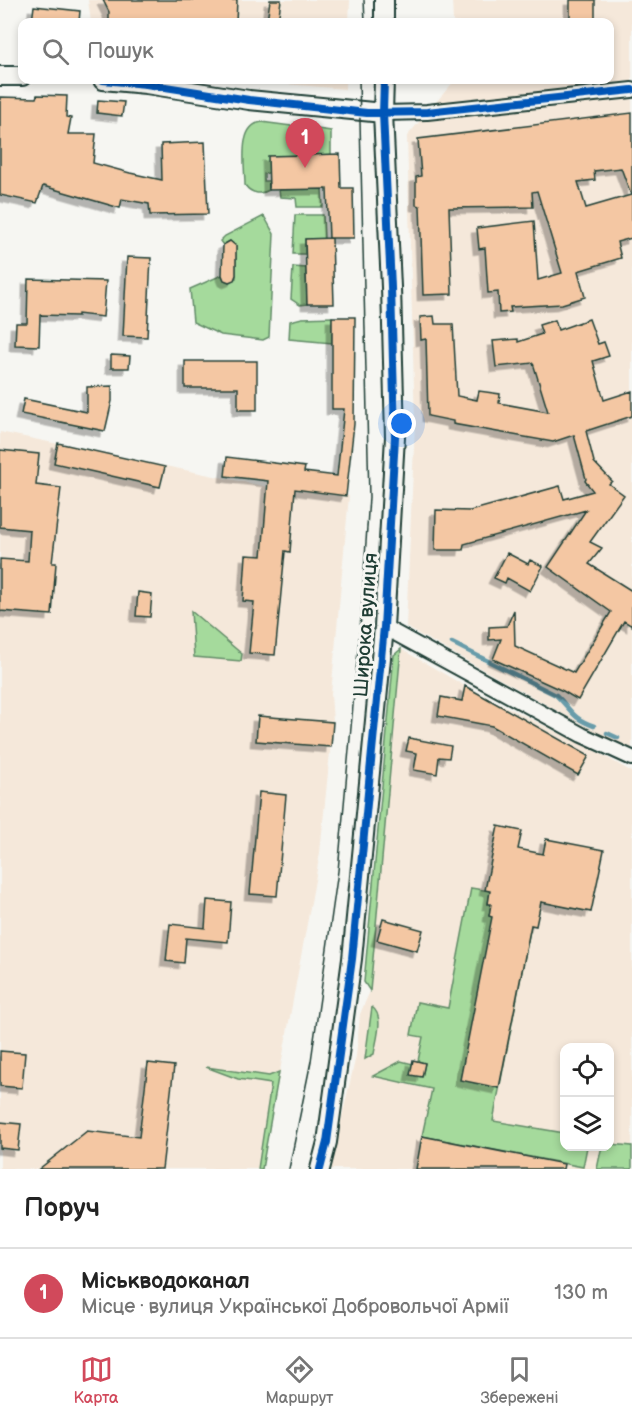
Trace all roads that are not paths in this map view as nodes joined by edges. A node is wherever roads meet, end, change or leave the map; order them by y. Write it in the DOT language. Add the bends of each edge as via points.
graph roads {
  1 [pos="384,0"];
  2 [pos="384,18"];
  3 [pos="0,76"];
  4 [pos="18,76"];
  5 [pos="146,84"];
  6 [pos="384,84"];
  7 [pos="632,90"];
  8 [pos="383,113"];
  9 [pos="384,627"];
  10 [pos="632,758"];
  11 [pos="320,1169"];
  1 -- 2 [label="street"];
  3 -- 4 [label="street"];
  5 -- 8 [label="street" via="249,100"];
  6 -- 8 [label="street, Широка вулиця"];
  7 -- 8 [label="street" via="427,112"];
  8 -- 9 [label="street, Широка вулиця" via="395,437"];
  9 -- 10 [label="street" via="582,735"];
  9 -- 11 [label="street, Широка вулиця" via="352,958"];
}
